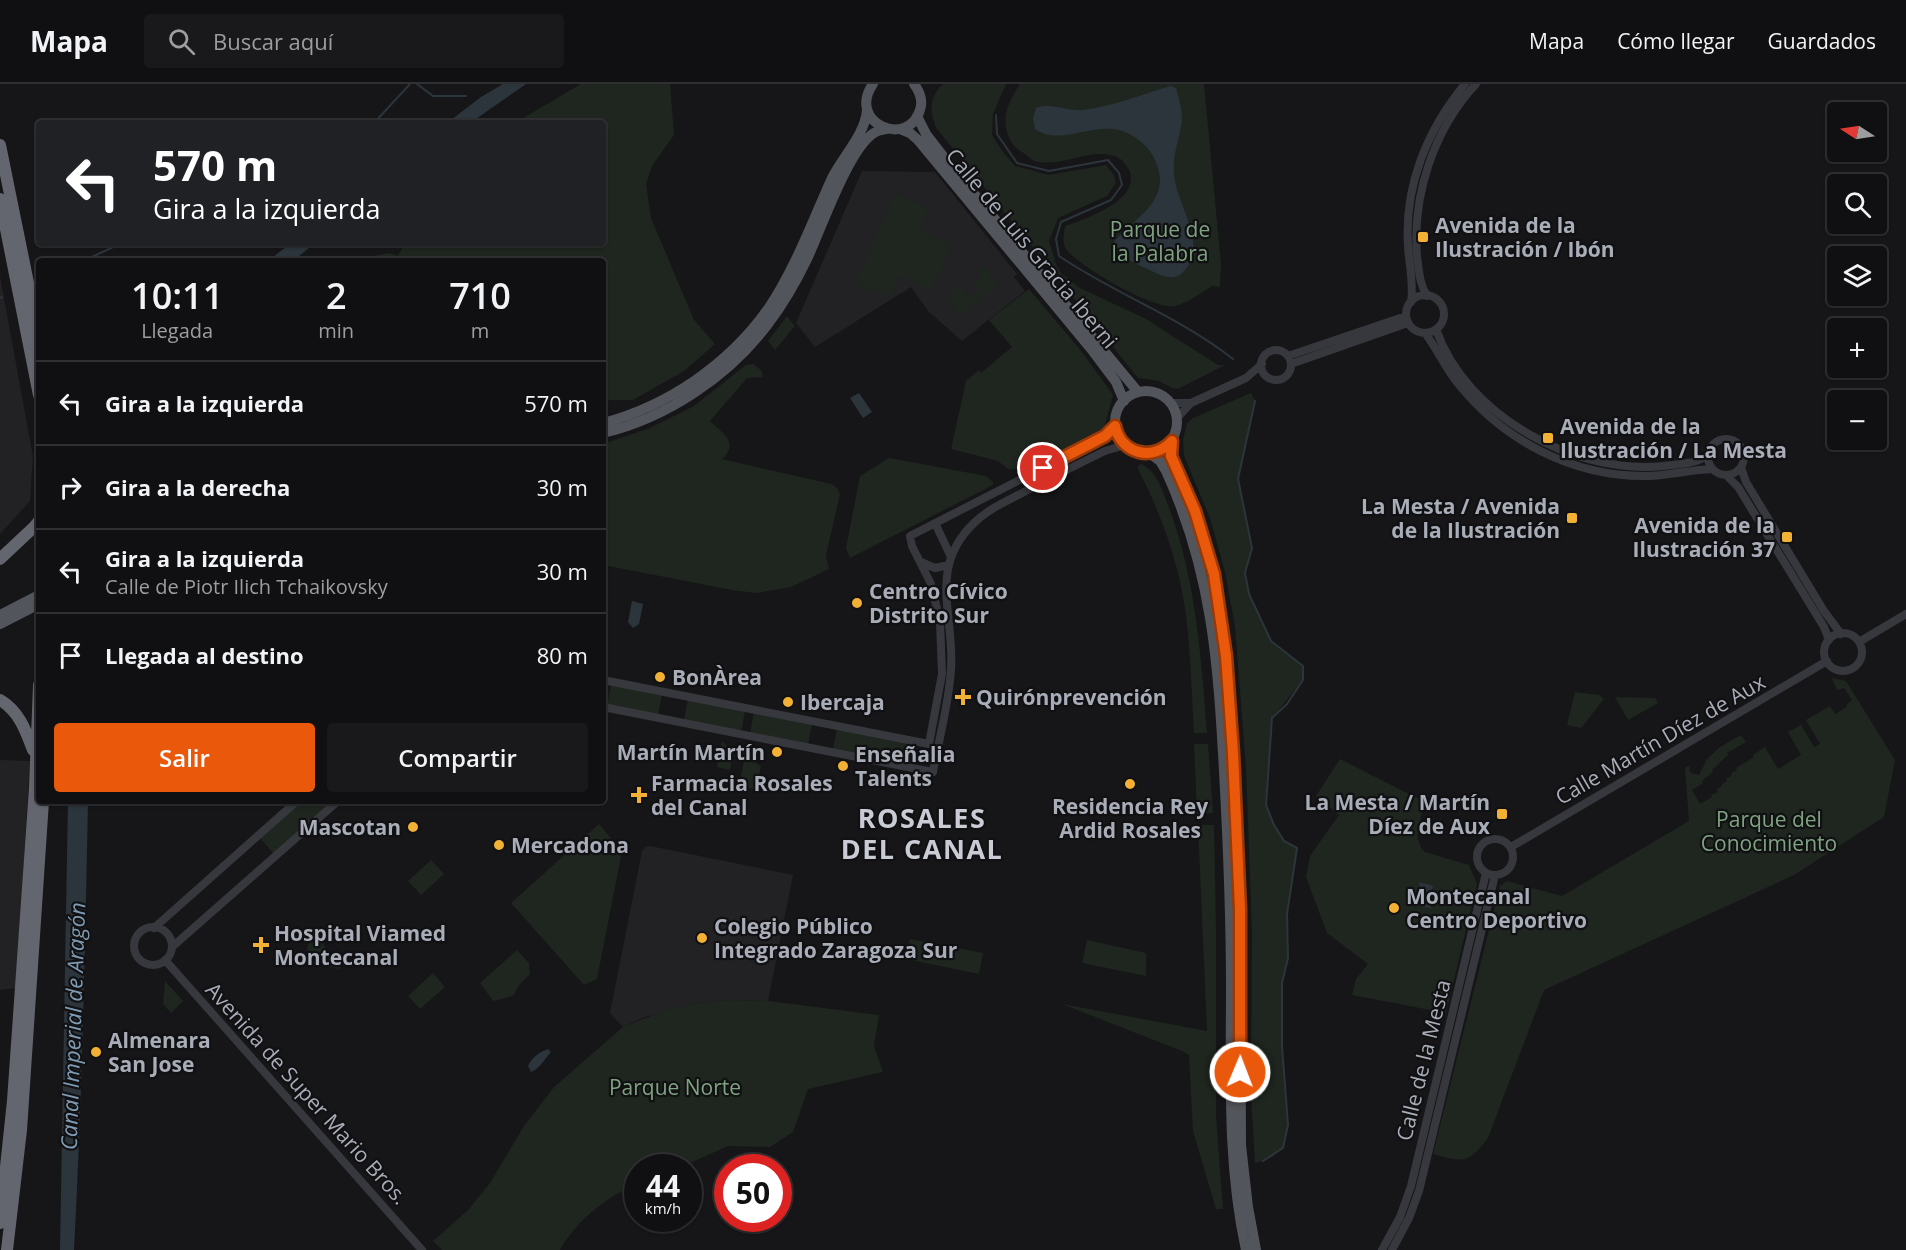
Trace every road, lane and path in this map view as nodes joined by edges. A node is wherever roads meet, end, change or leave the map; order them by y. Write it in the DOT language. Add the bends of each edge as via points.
graph roads {
  1 [pos="873,84"];
  2 [pos="914,84"];
  3 [pos="926,84"];
  4 [pos="1465,84"];
  5 [pos="1476,84"];
  6 [pos="920,96"];
  7 [pos="867,110"];
  8 [pos="917,116"];
  9 [pos="887,129"];
  10 [pos="900,129"];
  11 [pos="0,145"];
  12 [pos="0,199"];
  13 [pos="1427,296"];
  14 [pos="1411,302"];
  15 [pos="1407,320"];
  16 [pos="36,322"];
  17 [pos="1436,329"];
  18 [pos="1425,333"];
  19 [pos="1290,360"];
  20 [pos="1262,364"];
  21 [pos="1267,377"];
  22 [pos="1246,378"];
  23 [pos="36,380"];
  24 [pos="1138,392"];
  25 [pos="1124,401"];
  26 [pos="1171,403"];
  27 [pos="1191,403"];
  28 [pos="1177,418"];
  29 [pos="606,422"];
  30 [pos="1115,426"];
  31 [pos="606,432"];
  32 [pos="1172,441"];
  33 [pos="1125,445"];
  34 [pos="1149,453"];
  35 [pos="1707,456"];
  36 [pos="1741,467"];
  37 [pos="1712,469"];
  38 [pos="1726,475"];
  39 [pos="935,523"];
  40 [pos="36,525"];
  41 [pos="0,559"];
  42 [pos="950,561"];
  43 [pos="921,562"];
  44 [pos="36,597"];
  45 [pos="36,606"];
  46 [pos="1906,614"];
  47 [pos="0,615"];
  48 [pos="0,624"];
  49 [pos="1841,634"];
  50 [pos="1829,640"];
  51 [pos="1859,642"];
  52 [pos="1827,661"];
  53 [pos="606,681"];
  54 [pos="0,700"];
  55 [pos="606,708"];
  56 [pos="36,739"];
  57 [pos="35,757"];
  58 [pos="43,804"];
  59 [pos="294,804"];
  60 [pos="335,804"];
  61 [pos="1511,848"];
  62 [pos="1491,874"];
  63 [pos="154,928"];
  64 [pos="172,947"];
  65 [pos="165,960"];
  66 [pos="0,1222"];
  67 [pos="7,1250"];
  68 [pos="422,1250"];
  69 [pos="1246,1250"];
  70 [pos="1256,1250"];
  71 [pos="1382,1250"];
  72 [pos="1392,1250"];
  1 -- 7 [label="main road" via="866,98"];
  2 -- 6 [label="main road"];
  3 -- 6 [label="main road"];
  4 -- 14 [label="street" via="1430,136 1415,178 1408,226"];
  5 -- 13 [label="street" via="1448,122 1424,182 1417,217 1417,251 1420,282"];
  6 -- 8 [label="main road"];
  7 -- 9 [label="main road" via="875,122"];
  7 -- 29 [label="main road" via="864,125 834,175 792,266 747,334 716,364 669,398"];
  8 -- 10 [label="main road"];
  8 -- 24 [label="main road, Calle de Luis Gracia Iberni" via="950,165"];
  9 -- 10 [label="main road"];
  9 -- 31 [label="main road" via="874,133 858,150 794,284 770,322 741,356 675,405"];
  10 -- 25 [label="main road, Calle de Luis Gracia Iberni" via="918,141 1085,341 1116,382"];
  11 -- 16 [label="highway"];
  12 -- 23 [label="highway"];
  13 -- 14 [label="street"];
  13 -- 17 [label="street" via="1442,307 1442,321"];
  14 -- 15 [label="street"];
  15 -- 18 [label="street" via="1415,330"];
  15 -- 19 [label="street"];
  17 -- 18 [label="street"];
  17 -- 35 [label="street" via="1447,353 1474,389 1500,414 1541,441 1592,459 1633,466 1690,463"];
  18 -- 37 [label="street" via="1447,369 1479,408 1504,429 1549,455 1600,471 1641,476"];
  19 -- 20 [label="street" via="1280,351 1273,351 1266,354"];
  19 -- 21 [label="street" via="1290,372 1285,377"];
  20 -- 21 [label="street"];
  20 -- 22 [label="street"];
  21 -- 22 [label="street"];
  22 -- 27 [label="street"];
  24 -- 25 [label="main road"];
  24 -- 26 [label="main road" via="1156,393"];
  25 -- 30 [label="main road"];
  26 -- 27 [label="street"];
  26 -- 28 [label="main road"];
  27 -- 28 [label="street"];
  28 -- 32 [label="main road"];
  30 -- 33 [label="main road"];
  30 -- 39 [label="street" via="1105,436"];
  32 -- 34 [label="main road"];
  32 -- 70 [label="main road" via="1171,456 1195,511 1214,574 1226,656 1241,931 1241,1145"];
  33 -- 34 [label="main road" via="1138,453"];
  33 -- 42 [label="street" via="1101,453 994,508 969,527"];
  34 -- 69 [label="main road" via="1166,471 1190,528 1215,638 1229,860 1231,1134"];
  35 -- 36 [label="street" via="1714,443 1731,439 1744,452"];
  35 -- 37 [label="street"];
  36 -- 38 [label="street"];
  36 -- 49 [label="street" via="1746,482 1813,594"];
  37 -- 38 [label="street"];
  38 -- 50 [label="street" via="1738,487"];
  39 -- 42 [label="street"];
  39 -- 43 [label="street" via="910,536"];
  40 -- 41 [label="highway"];
  42 -- 43 [label="street" via="935,568"];
  42 -- 55 [label="street" via="945,595 951,669 933,772"];
  43 -- 53 [label="street" via="938,606 943,661 929,744"];
  44 -- 47 [label="main road"];
  45 -- 48 [label="main road"];
  46 -- 51 [label="street"];
  49 -- 50 [label="street"];
  49 -- 51 [label="street"];
  50 -- 52 [label="street" via="1825,648"];
  51 -- 52 [label="street" via="1861,657 1852,669 1839,671"];
  52 -- 61 [label="street, Calle Martín Díez de Aux"];
  54 -- 57 [label="highway" via="19,718"];
  56 -- 57 [label="highway"];
  57 -- 66 [label="highway" via="13,1101"];
  58 -- 67 [label="highway" via="21,1131"];
  59 -- 63 [label="street"];
  60 -- 64 [label="street"];
  61 -- 62 [label="street" via="1512,865 1507,871"];
  61 -- 62 [label="street" via="1496,838 1480,846 1477,861"];
  62 -- 71 [label="street, Calle de la Mesta" via="1411,1186"];
  62 -- 72 [label="street, Calle de la Mesta" via="1419,1191"];
  63 -- 64 [label="street" via="166,933"];
  63 -- 65 [label="street" via="137,936 136,954 149,965"];
  64 -- 65 [label="street"];
  65 -- 68 [label="street, Avenida de Super Mario Bros."];
}
